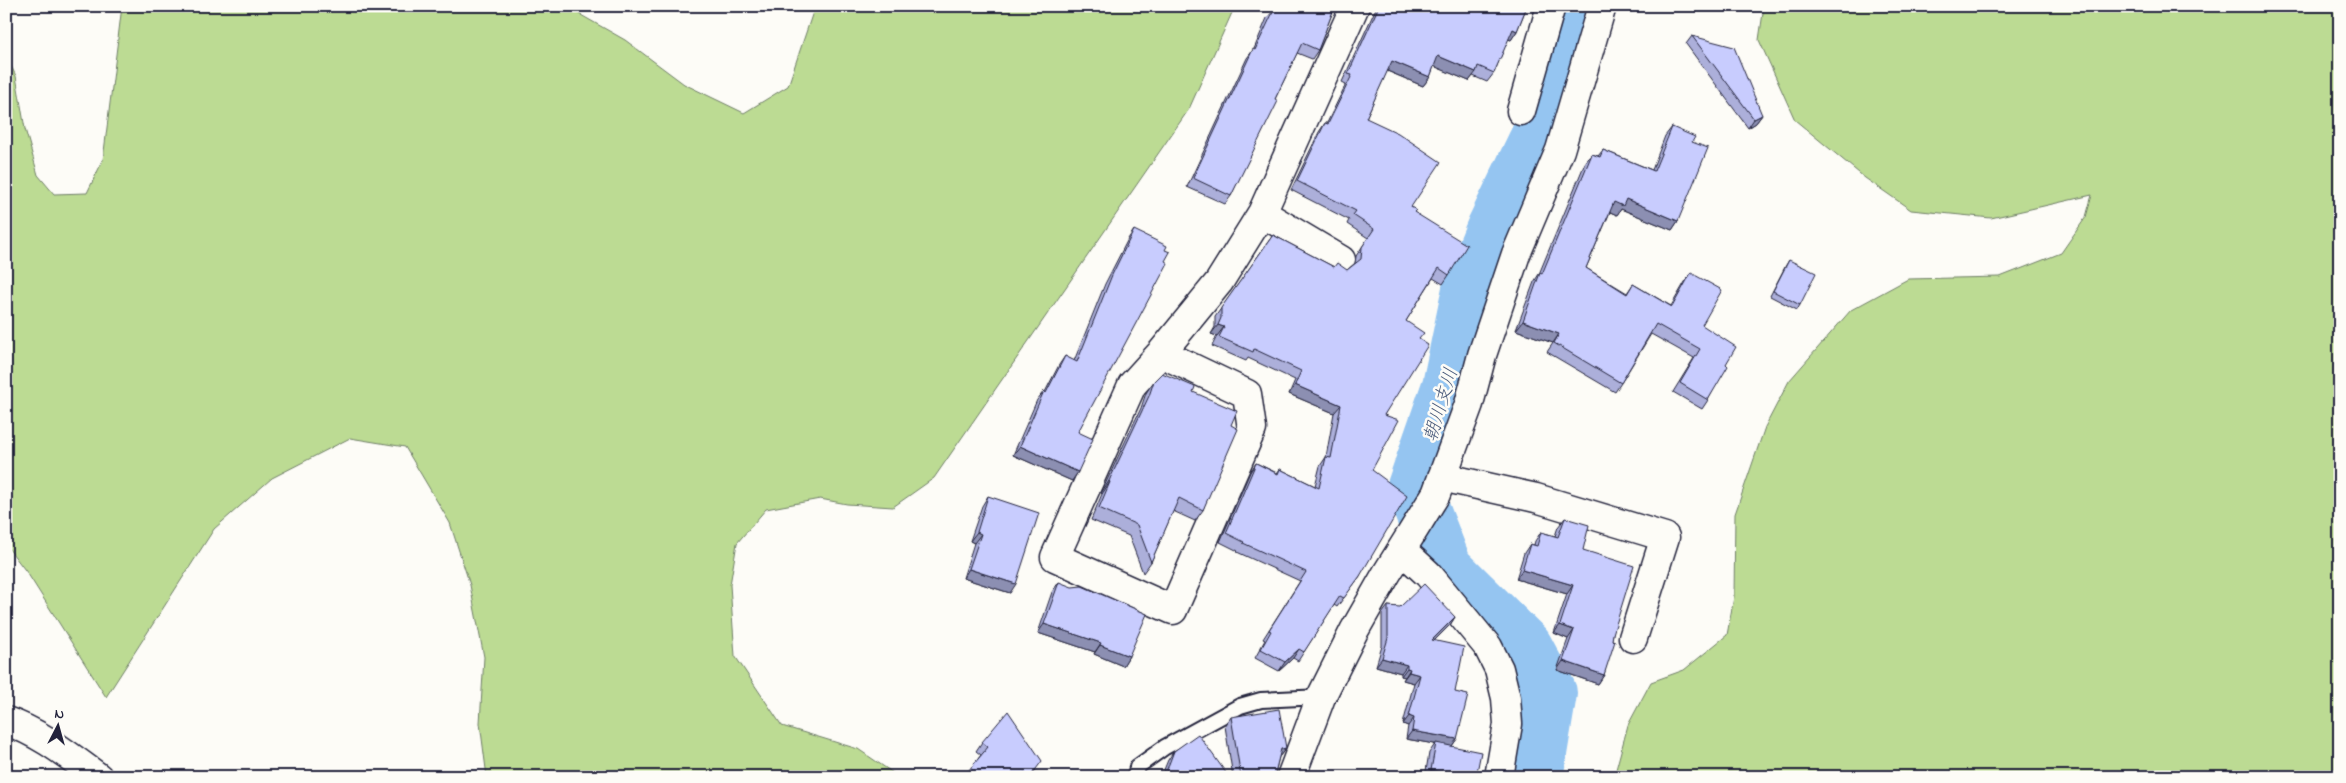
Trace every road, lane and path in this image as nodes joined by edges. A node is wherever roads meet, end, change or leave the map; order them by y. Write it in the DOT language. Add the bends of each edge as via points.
graph roads {
  1 [pos="1355,6"];
  2 [pos="1551,6"];
  3 [pos="1602,6"];
  4 [pos="1522,111"];
  5 [pos="1262,213"];
  6 [pos="1341,260"];
  7 [pos="1161,353"];
  8 [pos="1439,485"];
  9 [pos="1407,541"];
  10 [pos="1633,638"];
  11 [pos="1321,697"];
  12 [pos="6,720"];
  13 [pos="98,777"];
  14 [pos="1135,777"];
  15 [pos="1292,777"];
  16 [pos="1499,777"];
  1 -- 5 [label="street"];
  2 -- 4 [label="street"];
  3 -- 8 [label="street" via="1560,150 1516,254 1469,404"];
  5 -- 6 [label="street"];
  5 -- 7 [label="street" via="1219,282"];
  7 -- 7 [label="street" via="1132,384 1055,557 1173,610 1252,429 1247,394"];
  8 -- 9 [label="street"];
  8 -- 10 [label="street" via="1536,498 1665,537"];
  9 -- 11 [label="street" via="1354,631"];
  9 -- 16 [label="street" via="1428,574 1488,647 1499,669 1508,724"];
  11 -- 14 [label="lane" via="1261,700 1240,706 1165,747 1138,767"];
  11 -- 15 [label="street"];
  12 -- 13 [label="street" via="24,726"];
}
